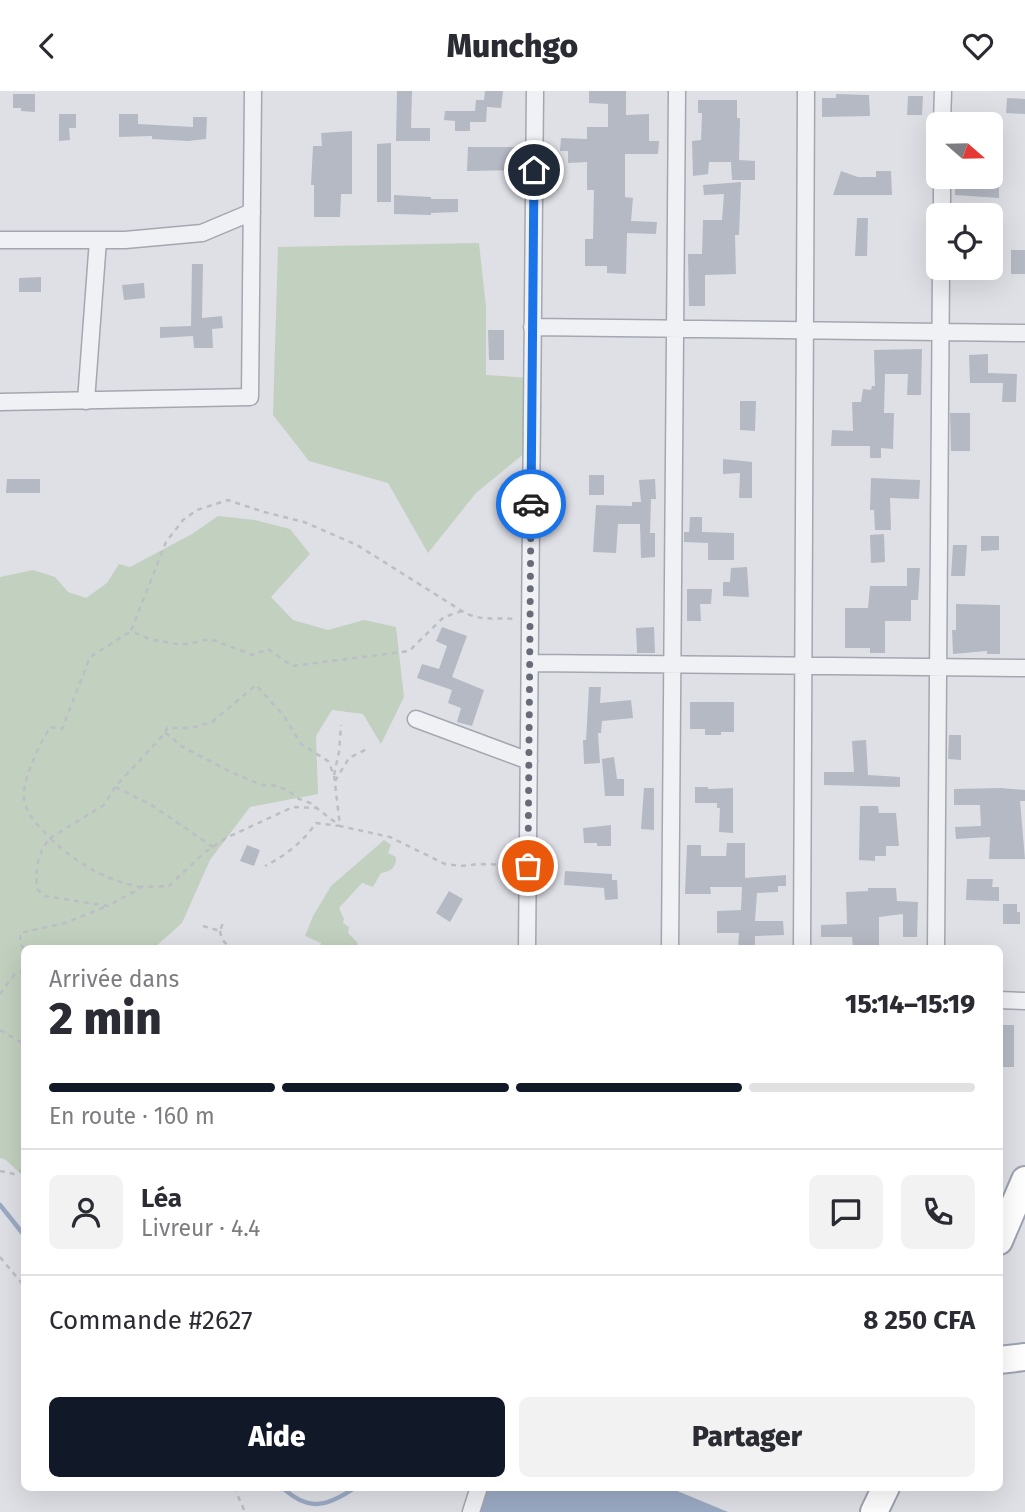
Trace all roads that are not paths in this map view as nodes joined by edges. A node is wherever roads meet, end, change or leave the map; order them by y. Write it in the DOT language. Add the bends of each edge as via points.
graph roads {
  1 [pos="253,91"];
  2 [pos="535,91"];
  3 [pos="677,91"];
  4 [pos="806,91"];
  5 [pos="943,91"];
  6 [pos="942,112"];
  7 [pos="252,212"];
  8 [pos="0,240"];
  9 [pos="98,240"];
  10 [pos="942,280"];
  11 [pos="532,327"];
  12 [pos="675,329"];
  13 [pos="805,331"];
  14 [pos="941,332"];
  15 [pos="1025,333"];
  16 [pos="86,401"];
  17 [pos="0,403"];
  18 [pos="530,663"];
  19 [pos="673,664"];
  20 [pos="803,665"];
  21 [pos="938,666"];
  22 [pos="1025,669"];
  23 [pos="416,719"];
  24 [pos="529,761"];
  25 [pos="527,945"];
  26 [pos="670,945"];
  27 [pos="802,945"];
  28 [pos="936,945"];
  29 [pos="1003,1000"];
  30 [pos="1025,1000"];
  31 [pos="1025,1180"];
  32 [pos="1025,1209"];
  33 [pos="1003,1232"];
  34 [pos="1003,1256"];
  35 [pos="1025,1357"];
  36 [pos="1003,1360"];
  37 [pos="478,1491"];
  38 [pos="884,1491"];
  39 [pos="471,1512"];
  40 [pos="874,1512"];
  1 -- 7 [label="street"];
  2 -- 11 [label="street"];
  3 -- 12 [label="street"];
  4 -- 13 [label="street"];
  5 -- 6 [label="street"];
  7 -- 9 [label="street" via="202,233"];
  7 -- 16 [label="street" via="250,397"];
  8 -- 9 [label="street"];
  9 -- 16 [label="street"];
  10 -- 14 [label="street"];
  11 -- 12 [label="street"];
  11 -- 18 [label="street"];
  12 -- 13 [label="street"];
  12 -- 19 [label="street"];
  13 -- 14 [label="street"];
  13 -- 20 [label="street"];
  14 -- 15 [label="street"];
  14 -- 21 [label="street"];
  16 -- 17 [label="street"];
  18 -- 19 [label="street"];
  18 -- 24 [label="street"];
  19 -- 20 [label="street"];
  19 -- 26 [label="street"];
  20 -- 21 [label="street"];
  20 -- 27 [label="street"];
  21 -- 22 [label="street"];
  21 -- 28 [label="street"];
  23 -- 24 [label="street"];
  24 -- 25 [label="street"];
  29 -- 30 [label="street"];
  31 -- 33 [label="main road"];
  32 -- 34 [label="main road"];
  35 -- 36 [label="main road"];
  37 -- 39 [label="street"];
  38 -- 40 [label="main road"];
}
